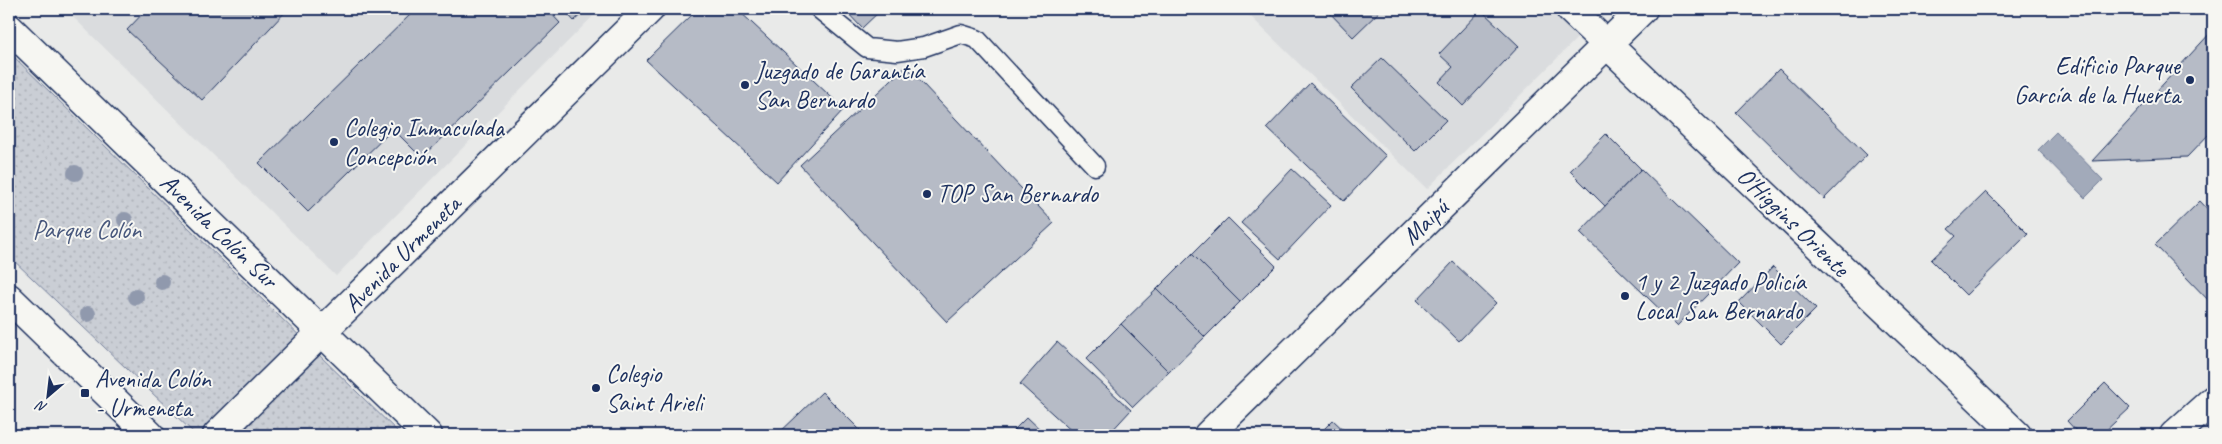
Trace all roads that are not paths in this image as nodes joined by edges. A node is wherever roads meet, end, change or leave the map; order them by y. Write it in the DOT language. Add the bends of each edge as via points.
graph roads {
  1 [pos="650,9"];
  2 [pos="818,9"];
  3 [pos="1570,9"];
  4 [pos="1643,9"];
  5 [pos="9,28"];
  6 [pos="1607,44"];
  7 [pos="1095,166"];
  8 [pos="9,298"];
  9 [pos="322,331"];
  10 [pos="2213,400"];
  11 [pos="150,435"];
  12 [pos="217,435"];
  13 [pos="428,435"];
  14 [pos="1208,435"];
  15 [pos="2017,435"];
  16 [pos="2174,435"];
  1 -- 9 [label="main road, Avenida Urmeneta"];
  2 -- 7 [label="lane" via="867,48 906,50 962,34 977,39"];
  3 -- 6 [label="main road, O'Higgins Oriente"];
  4 -- 6 [label="main road, Maipú"];
  5 -- 9 [label="main road, Avenida Colón Sur"];
  6 -- 14 [label="main road, Maipú"];
  6 -- 15 [label="main road, O'Higgins Oriente"];
  8 -- 11 [label="main road"];
  9 -- 12 [label="main road, Avenida Urmeneta"];
  9 -- 13 [label="main road, Avenida Colón Sur"];
  10 -- 16 [label="main road"];
}
